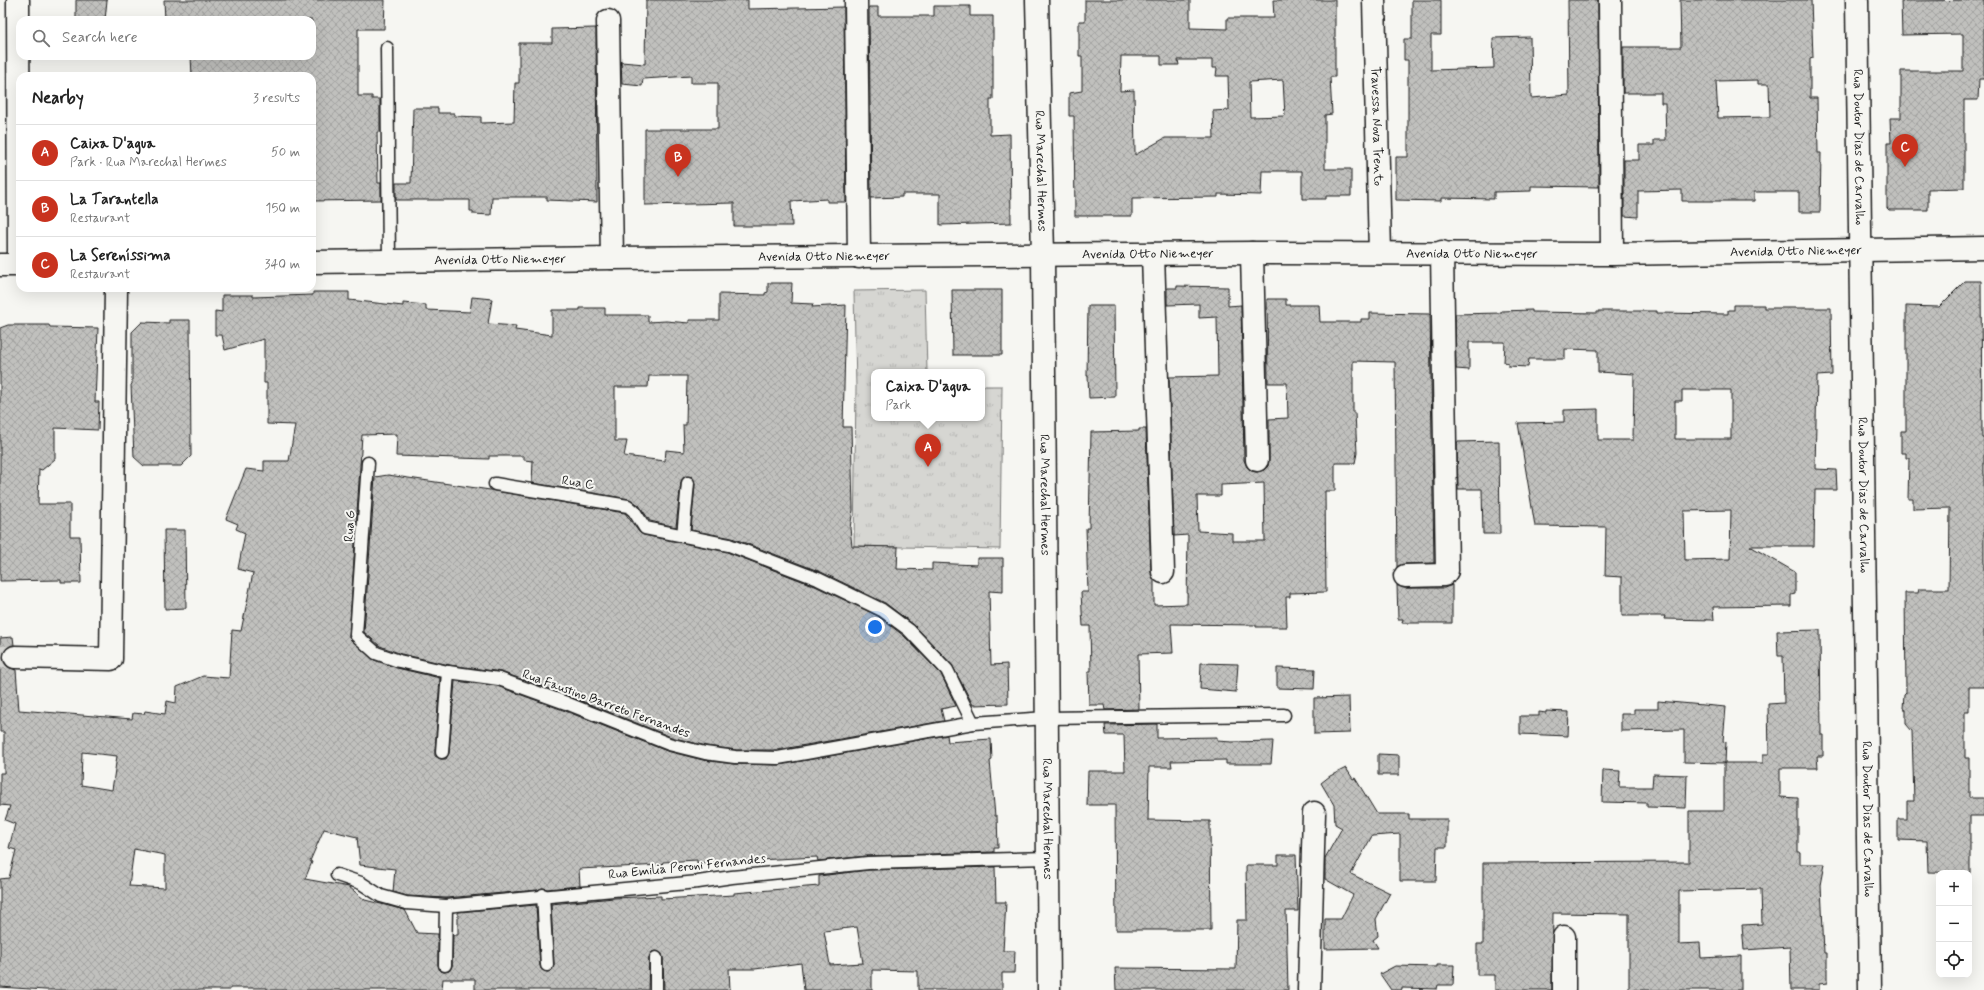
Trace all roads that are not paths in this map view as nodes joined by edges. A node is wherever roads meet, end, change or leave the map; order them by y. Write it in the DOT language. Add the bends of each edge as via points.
graph roads {
  1 [pos="18,0"];
  2 [pos="856,0"];
  3 [pos="1037,0"];
  4 [pos="1374,0"];
  5 [pos="1610,0"];
  6 [pos="1857,0"];
  7 [pos="18,16"];
  8 [pos="608,21"];
  9 [pos="387,48"];
  10 [pos="17,60"];
  11 [pos="17,72"];
  12 [pos="16,106"];
  13 [pos="1984,248"];
  14 [pos="1859,249"];
  15 [pos="1380,252"];
  16 [pos="1442,252"];
  17 [pos="1252,253"];
  18 [pos="1153,254"];
  19 [pos="1612,254"];
  20 [pos="1042,255"];
  21 [pos="860,257"];
  22 [pos="612,258"];
  23 [pos="389,261"];
  24 [pos="316,262"];
  25 [pos="13,265"];
  26 [pos="116,292"];
  27 [pos="1257,460"];
  28 [pos="368,463"];
  29 [pos="495,484"];
  30 [pos="688,484"];
  31 [pos="683,536"];
  32 [pos="1163,572"];
  33 [pos="1405,576"];
  34 [pos="356,636"];
  35 [pos="15,657"];
  36 [pos="448,672"];
  37 [pos="1284,715"];
  38 [pos="1046,718"];
  39 [pos="973,724"];
  40 [pos="442,752"];
  41 [pos="1314,813"];
  42 [pos="1047,858"];
  43 [pos="337,875"];
  44 [pos="542,895"];
  45 [pos="446,906"];
  46 [pos="1564,937"];
  47 [pos="656,958"];
  48 [pos="445,965"];
  49 [pos="547,965"];
  50 [pos="656,990"];
  51 [pos="1049,990"];
  52 [pos="1309,990"];
  53 [pos="1564,990"];
  54 [pos="1870,990"];
  1 -- 7 [label="street"];
  2 -- 21 [label="street"];
  3 -- 20 [label="street, Rua Marechal Hermes"];
  4 -- 15 [label="street, Travessa Nova Trento"];
  5 -- 19 [label="street"];
  6 -- 14 [label="street, Rua Doutor Dias de Carvalho"];
  8 -- 22 [label="street"];
  9 -- 23 [label="lane"];
  10 -- 11 [label="street"];
  12 -- 25 [label="street"];
  13 -- 14 [label="street, Avenida Otto Niemeyer"];
  14 -- 19 [label="street, Avenida Otto Niemeyer"];
  14 -- 54 [label="street, Rua Doutor Dias de Carvalho"];
  15 -- 16 [label="street, Avenida Otto Niemeyer"];
  15 -- 17 [label="street, Avenida Otto Niemeyer"];
  16 -- 19 [label="street, Avenida Otto Niemeyer"];
  16 -- 33 [label="street" via="1447,571 1444,575"];
  17 -- 18 [label="street, Avenida Otto Niemeyer"];
  17 -- 27 [label="street"];
  18 -- 20 [label="street, Avenida Otto Niemeyer"];
  18 -- 32 [label="street"];
  20 -- 21 [label="street, Avenida Otto Niemeyer"];
  20 -- 38 [label="street, Rua Marechal Hermes"];
  21 -- 22 [label="street, Avenida Otto Niemeyer"];
  22 -- 23 [label="street, Avenida Otto Niemeyer"];
  23 -- 24 [label="street, Avenida Otto Niemeyer"];
  26 -- 35 [label="street" via="111,659"];
  28 -- 34 [label="lane, Rua G"];
  29 -- 31 [label="lane, Rua C" via="625,505 632,508 645,528"];
  30 -- 31 [label="lane"];
  31 -- 39 [label="lane" via="729,545 785,566 882,610 909,630 947,670"];
  34 -- 36 [label="lane, Rua Faustino Barreto Fernandes" via="376,653"];
  36 -- 39 [label="lane, Rua Faustino Barreto Fernandes" via="499,679 669,744 735,757 778,758"];
  36 -- 40 [label="lane"];
  37 -- 38 [label="lane, Rua Faustino Barreto Fernandes"];
  38 -- 39 [label="lane, Rua Faustino Barreto Fernandes"];
  38 -- 42 [label="street, Rua Marechal Hermes"];
  41 -- 52 [label="street"];
  42 -- 44 [label="lane, Rua Emilia Peroni Fernandes" via="868,863 698,882"];
  42 -- 51 [label="street, Rua Marechal Hermes"];
  43 -- 45 [label="lane, Rua Emilia Peroni Fernandes" via="361,883 381,896 406,903"];
  44 -- 45 [label="lane, Rua Emilia Peroni Fernandes"];
  44 -- 49 [label="lane"];
  45 -- 48 [label="lane"];
  46 -- 53 [label="street"];
  47 -- 50 [label="lane"];
}
